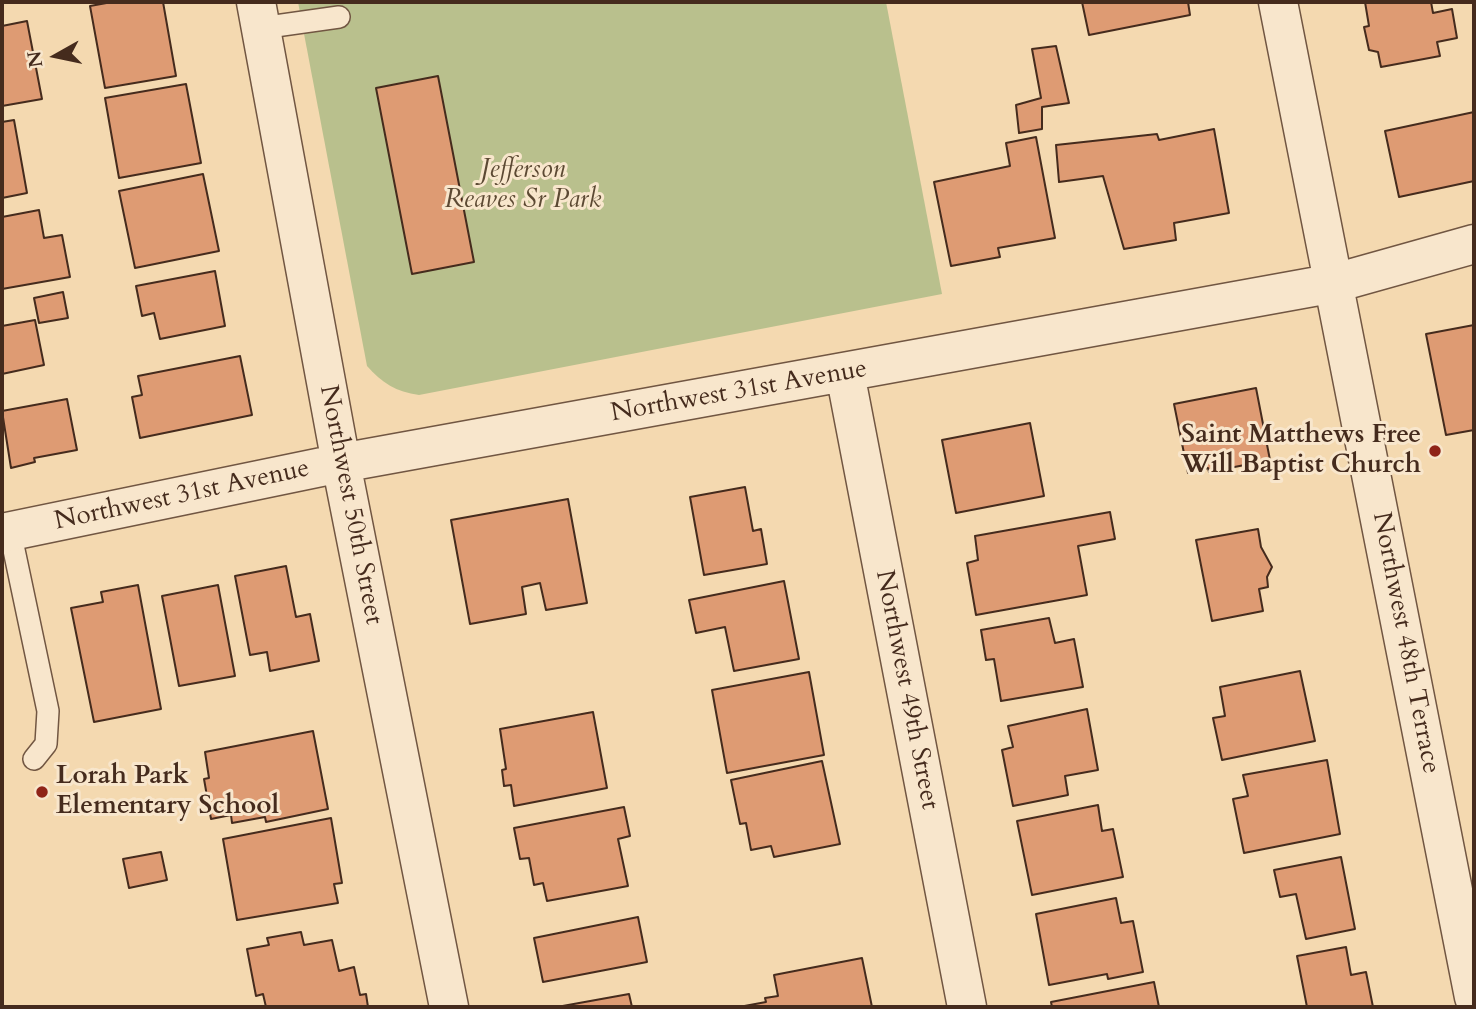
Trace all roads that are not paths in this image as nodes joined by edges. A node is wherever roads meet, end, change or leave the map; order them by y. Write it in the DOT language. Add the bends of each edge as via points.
graph roads {
  1 [pos="1278,2"];
  2 [pos="258,15"];
  3 [pos="339,17"];
  4 [pos="1474,244"];
  5 [pos="1335,283"];
  6 [pos="845,373"];
  7 [pos="341,463"];
  8 [pos="6,532"];
  9 [pos="34,759"];
  10 [pos="1474,997"];
  11 [pos="449,1007"];
  12 [pos="967,1007"];
  1 -- 5 [label="street, Northwest 48th Terrace"];
  2 -- 3 [label="lane"];
  2 -- 7 [label="street, Northwest 50th Street"];
  4 -- 5 [label="street, Northwest 31st Avenue"];
  5 -- 6 [label="street, Northwest 31st Avenue"];
  5 -- 10 [label="street, Northwest 48th Terrace"];
  6 -- 7 [label="street, Northwest 31st Avenue"];
  6 -- 12 [label="street, Northwest 49th Street"];
  7 -- 8 [label="street, Northwest 31st Avenue"];
  7 -- 11 [label="street, Northwest 50th Street"];
  8 -- 9 [label="lane" via="48,711 46,744"];
}
